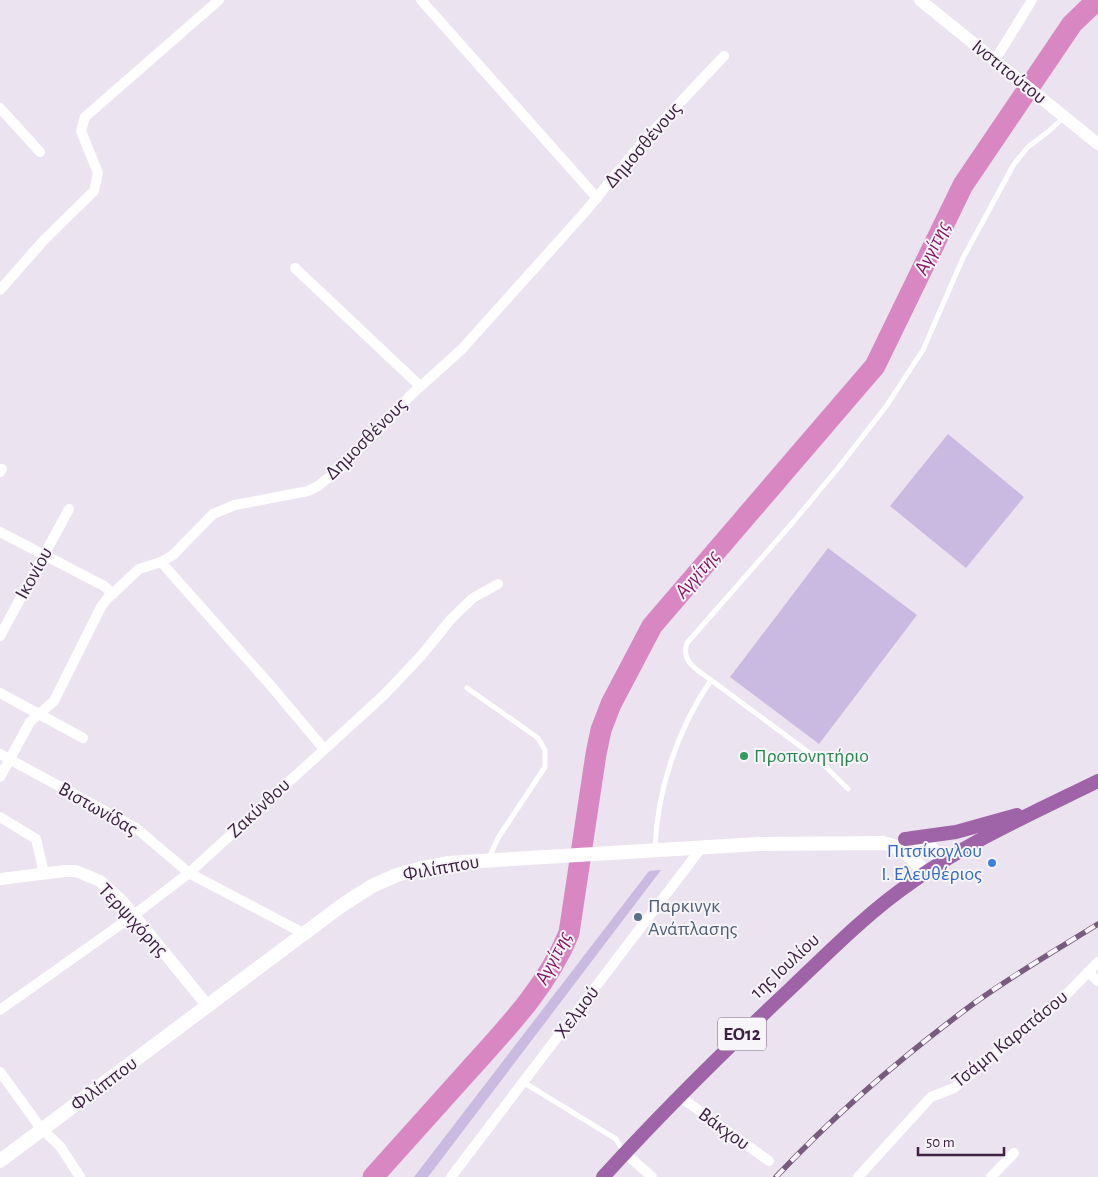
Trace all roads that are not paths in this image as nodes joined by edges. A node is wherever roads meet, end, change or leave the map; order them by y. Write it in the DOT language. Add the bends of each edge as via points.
graph roads {
  1 [pos="219,0"];
  2 [pos="421,0"];
  3 [pos="920,0"];
  4 [pos="1032,0"];
  5 [pos="724,56"];
  6 [pos="995,60"];
  7 [pos="0,108"];
  8 [pos="1064,117"];
  9 [pos="1098,144"];
  10 [pos="40,152"];
  11 [pos="597,198"];
  12 [pos="295,268"];
  13 [pos="0,290"];
  14 [pos="420,386"];
  15 [pos="69,509"];
  16 [pos="0,532"];
  17 [pos="44,555"];
  18 [pos="161,562"];
  19 [pos="498,584"];
  20 [pos="113,594"];
  21 [pos="0,636"];
  22 [pos="711,680"];
  23 [pos="467,688"];
  24 [pos="0,694"];
  25 [pos="38,714"];
  26 [pos="82,738"];
  27 [pos="324,748"];
  28 [pos="0,754"];
  29 [pos="10,760"];
  30 [pos="0,777"];
  31 [pos="1098,780"];
  32 [pos="848,789"];
  33 [pos="1044,807"];
  34 [pos="0,817"];
  35 [pos="905,838"];
  36 [pos="884,843"];
  37 [pos="702,847"];
  38 [pos="655,849"];
  39 [pos="488,860"];
  40 [pos="942,862"];
  41 [pos="44,873"];
  42 [pos="189,873"];
  43 [pos="925,873"];
  44 [pos="3,880"];
  45 [pos="134,915"];
  46 [pos="303,933"];
  47 [pos="1098,962"];
  48 [pos="1088,972"];
  49 [pos="1098,981"];
  50 [pos="207,1005"];
  51 [pos="0,1010"];
  52 [pos="0,1072"];
  53 [pos="523,1082"];
  54 [pos="679,1096"];
  55 [pos="43,1130"];
  56 [pos="625,1153"];
  57 [pos="1014,1153"];
  58 [pos="0,1161"];
  59 [pos="769,1162"];
  60 [pos="80,1177"];
  61 [pos="451,1177"];
  62 [pos="604,1177"];
  63 [pos="652,1177"];
  64 [pos="858,1177"];
  65 [pos="991,1177"];
  1 -- 13 [label="street" via="85,117 81,132 98,173 94,191 44,240"];
  2 -- 11 [label="street"];
  3 -- 6 [label="street, Ινστιτούτου"];
  4 -- 6 [label="street"];
  5 -- 11 [label="street, Δημοσθένους" via="641,144"];
  6 -- 8 [label="street, Ινστιτούτου"];
  7 -- 10 [label="street"];
  8 -- 9 [label="street, Ινστιτούτου"];
  8 -- 22 [label="lane" via="1028,147 1014,164 963,258 923,350 887,405 840,467 689,639 685,650 688,662"];
  11 -- 14 [label="street, Δημοσθένους" via="462,349"];
  12 -- 14 [label="street"];
  14 -- 18 [label="street, Δημοσθένους" via="318,486 302,493 217,512"];
  15 -- 17 [label="street, Ικονίου"];
  16 -- 17 [label="street"];
  17 -- 20 [label="street" via="104,586"];
  17 -- 21 [label="street, Ικονίου"];
  18 -- 20 [label="street, Δημοσθένους" via="140,568"];
  18 -- 27 [label="street"];
  19 -- 27 [label="street, Ζακύνθου" via="473,598 384,695"];
  20 -- 25 [label="street, Δημοσθένους" via="102,607 54,701"];
  22 -- 32 [label="lane" via="819,760"];
  22 -- 38 [label="lane" via="694,706 672,762 660,809"];
  23 -- 39 [label="lane" via="538,738 545,750 545,767 498,838"];
  24 -- 25 [label="street"];
  25 -- 26 [label="street"];
  25 -- 29 [label="street, Δημοσθένους" via="30,722"];
  27 -- 42 [label="street, Ζακύνθου"];
  28 -- 29 [label="street, Βιστωνίδας"];
  29 -- 30 [label="street, Δημοσθένους"];
  29 -- 42 [label="street, Βιστωνίδας" via="136,828"];
  31 -- 33 [label="main road, ΕΟ12"];
  33 -- 35 [label="main road" via="956,832"];
  33 -- 40 [label="main road, ΕΟ12"];
  34 -- 41 [label="street" via="36,839"];
  35 -- 36 [label="main road, Φιλίππου"];
  35 -- 40 [label="main road, Φιλίππου" via="926,843"];
  36 -- 37 [label="main road, Φιλίππου"];
  36 -- 43 [label="main road, Φιλίππου" via="902,850"];
  37 -- 38 [label="main road, Φιλίππου"];
  37 -- 53 [label="street, Χελμού"];
  38 -- 39 [label="main road, Φιλίππου"];
  39 -- 46 [label="main road, Φιλίππου" via="442,864 397,875 357,895"];
  40 -- 43 [label="main road, 1ης Ιουλίου / ΕΟ12"];
  41 -- 44 [label="street, Τερψιχόρης"];
  41 -- 45 [label="street, Τερψιχόρης" via="65,871 88,875 112,891"];
  42 -- 45 [label="street, Ζακύνθου"];
  42 -- 46 [label="street, Βιστωνίδας"];
  43 -- 54 [label="main road, 1ης Ιουλίου / ΕΟ12" via="862,921"];
  45 -- 50 [label="street, Τερψιχόρης"];
  45 -- 51 [label="street, Ζακύνθου"];
  46 -- 50 [label="main road, Φιλίππου"];
  47 -- 48 [label="street, Τσάμη Καρατάσου"];
  48 -- 49 [label="street"];
  48 -- 64 [label="street, Τσάμη Καρατάσου" via="1056,1004 954,1088 931,1097"];
  50 -- 55 [label="main road, Φιλίππου"];
  52 -- 55 [label="street"];
  53 -- 56 [label="lane" via="616,1139"];
  53 -- 61 [label="street, Χελμού"];
  54 -- 56 [label="main road, 1ης Ιουλίου / ΕΟ12"];
  54 -- 59 [label="street, Βάκχου"];
  55 -- 58 [label="main road, Φιλίππου"];
  55 -- 60 [label="street" via="60,1146"];
  56 -- 62 [label="main road, 1ης Ιουλίου / ΕΟ12"];
  56 -- 63 [label="street"];
  57 -- 65 [label="street"];
}
